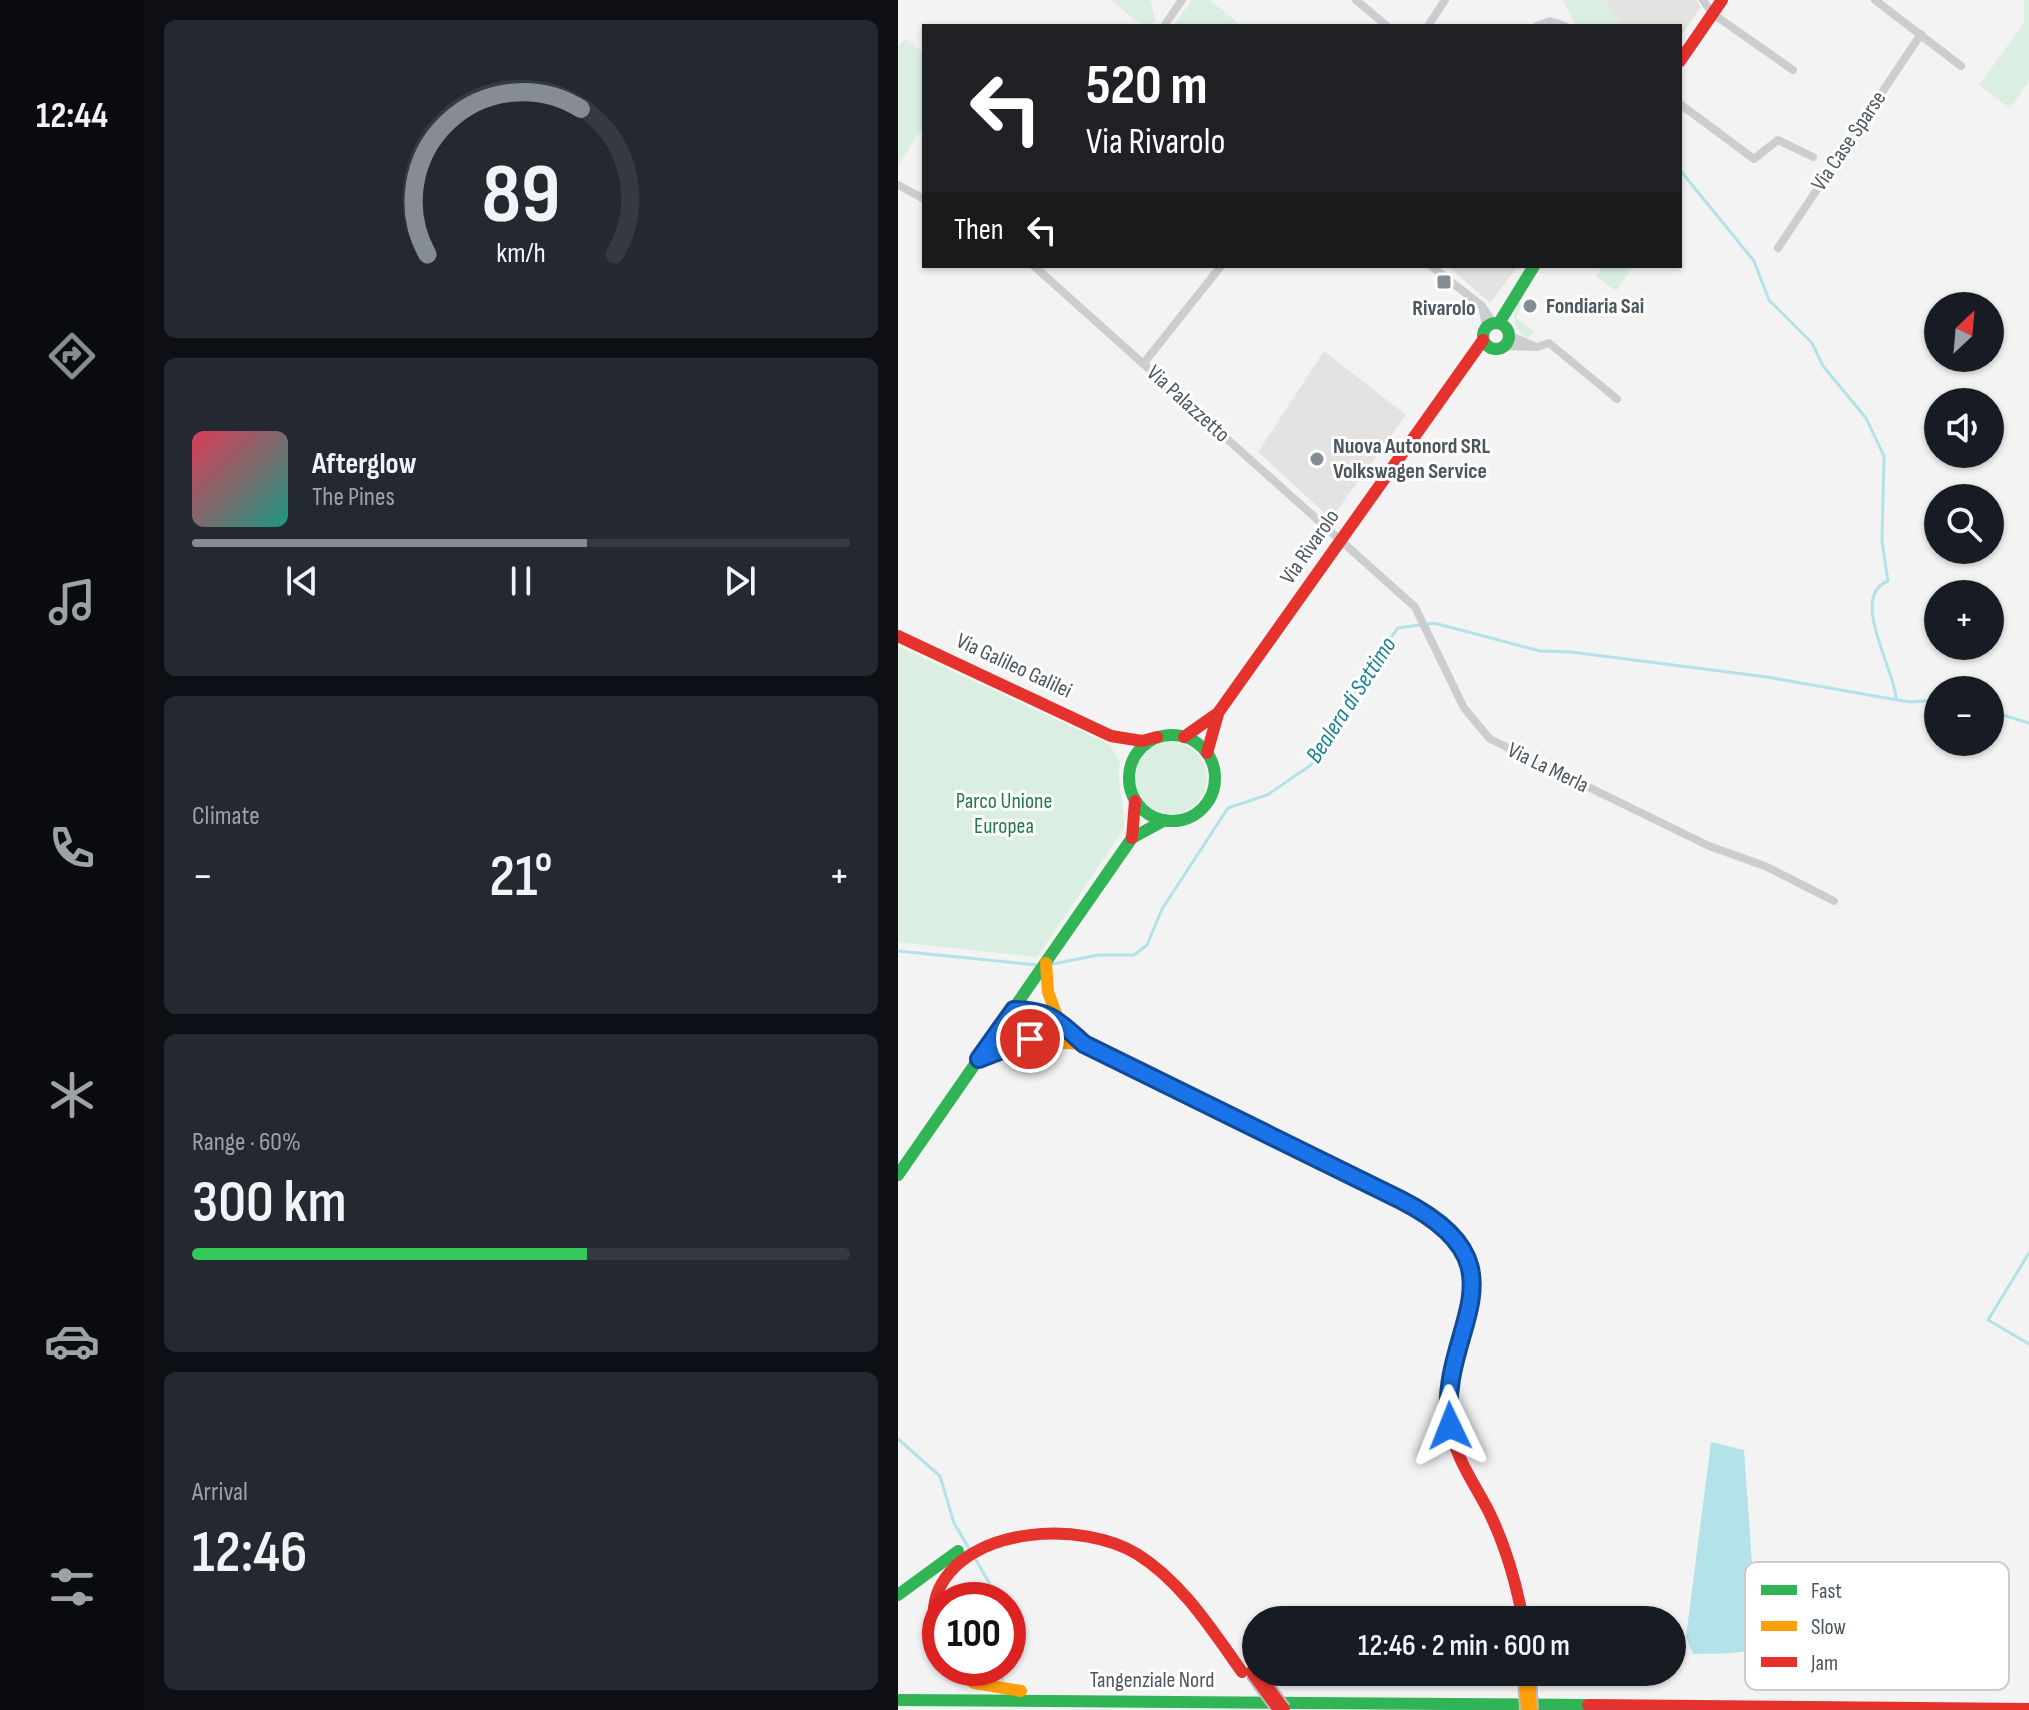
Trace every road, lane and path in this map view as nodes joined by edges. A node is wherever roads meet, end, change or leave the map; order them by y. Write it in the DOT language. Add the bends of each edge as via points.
graph roads {
  1 [pos="1182,0"];
  2 [pos="1356,0"];
  3 [pos="1445,0"];
  4 [pos="1875,0"];
  5 [pos="1713,5"];
  6 [pos="1165,24"];
  7 [pos="1385,24"];
  8 [pos="1429,24"];
  9 [pos="1921,34"];
  10 [pos="1682,58"];
  11 [pos="1961,66"];
  12 [pos="1793,70"];
  13 [pos="1682,105"];
  14 [pos="1813,157"];
  15 [pos="898,185"];
  16 [pos="922,198"];
  17 [pos="1778,248"];
  18 [pos="1036,268"];
  19 [pos="1219,268"];
  20 [pos="1434,268"];
  21 [pos="1533,268"];
  22 [pos="1496,334"];
  23 [pos="1143,364"];
  24 [pos="1617,399"];
  25 [pos="1340,543"];
  26 [pos="898,636"];
  27 [pos="1218,713"];
  28 [pos="1111,736"];
  29 [pos="1157,737"];
  30 [pos="1184,737"];
  31 [pos="1207,753"];
  32 [pos="1128,775"];
  33 [pos="1135,801"];
  34 [pos="1165,820"];
  35 [pos="1132,838"];
  36 [pos="1834,901"];
  37 [pos="1046,965"];
  38 [pos="1014,1010"];
  39 [pos="1058,1019"];
  40 [pos="1041,1037"];
  41 [pos="1084,1044"];
  42 [pos="979,1059"];
  43 [pos="898,1175"];
  44 [pos="969,1550"];
  45 [pos="943,1582"];
  46 [pos="898,1595"];
  47 [pos="1519,1606"];
  48 [pos="1242,1663"];
  49 [pos="986,1686"];
  50 [pos="1256,1686"];
  51 [pos="1261,1686"];
  52 [pos="1528,1686"];
  53 [pos="898,1700"];
  54 [pos="1203,1702"];
  55 [pos="2029,1709"];
  56 [pos="1271,1710"];
  57 [pos="1282,1710"];
  58 [pos="1529,1710"];
  1 -- 6 [label="street"];
  2 -- 7 [label="street"];
  3 -- 8 [label="street"];
  4 -- 9 [label="street"];
  5 -- 10 [label="main road"];
  5 -- 12 [label="street"];
  9 -- 11 [label="street"];
  9 -- 17 [label="street, Via Case Sparse" via="1826,165"];
  13 -- 14 [label="street" via="1754,159 1778,140"];
  15 -- 16 [label="street"];
  18 -- 23 [label="street, Via Palazzetto"];
  19 -- 23 [label="street"];
  20 -- 22 [label="street" via="1482,306"];
  21 -- 22 [label="main road"];
  22 -- 24 [label="street" via="1537,347 1549,343"];
  22 -- 25 [label="main road, Via Rivarolo" via="1464,364"];
  23 -- 25 [label="street, Via Palazzetto"];
  25 -- 27 [label="main road, Via Rivarolo"];
  25 -- 36 [label="street, Via La Merla" via="1415,607 1464,708 1490,739"];
  26 -- 28 [label="main road, Via Galileo Galilei"];
  27 -- 30 [label="main road, Via Rivarolo"];
  27 -- 31 [label="main road, Via Rivarolo"];
  28 -- 29 [label="main road, Via Galileo Galilei" via="1142,741"];
  28 -- 32 [label="main road" via="1128,758"];
  29 -- 30 [label="main road"];
  29 -- 32 [label="main road" via="1137,752"];
  30 -- 31 [label="main road"];
  31 -- 34 [label="main road" via="1215,776 1208,800 1190,817"];
  32 -- 33 [label="main road"];
  33 -- 34 [label="main road" via="1148,814"];
  33 -- 35 [label="main road"];
  34 -- 35 [label="main road"];
  35 -- 37 [label="main road"];
  37 -- 38 [label="main road"];
  37 -- 39 [label="main road"];
  38 -- 39 [label="main road" via="1044,1012"];
  38 -- 40 [label="main road" via="1023,1027"];
  38 -- 42 [label="main road"];
  39 -- 41 [label="main road"];
  40 -- 41 [label="main road"];
  40 -- 42 [label="main road"];
  41 -- 47 [label="main road" via="1416,1208 1453,1238 1466,1260 1473,1290 1471,1314 1449,1377 1450,1426 1503,1545"];
  42 -- 43 [label="main road"];
  44 -- 45 [label="main road"];
  44 -- 46 [label="main road"];
  44 -- 48 [label="main road" via="996,1530 1033,1522 1073,1522 1124,1537 1157,1557 1196,1593"];
  49 -- 54 [label="main road"];
  50 -- 56 [label="main road"];
  51 -- 57 [label="main road, bridge"];
  52 -- 58 [label="main road, bridge"];
  53 -- 54 [label="main road, Tangenziale Nord"];
  54 -- 55 [label="main road, Tangenziale Nord"];
}
